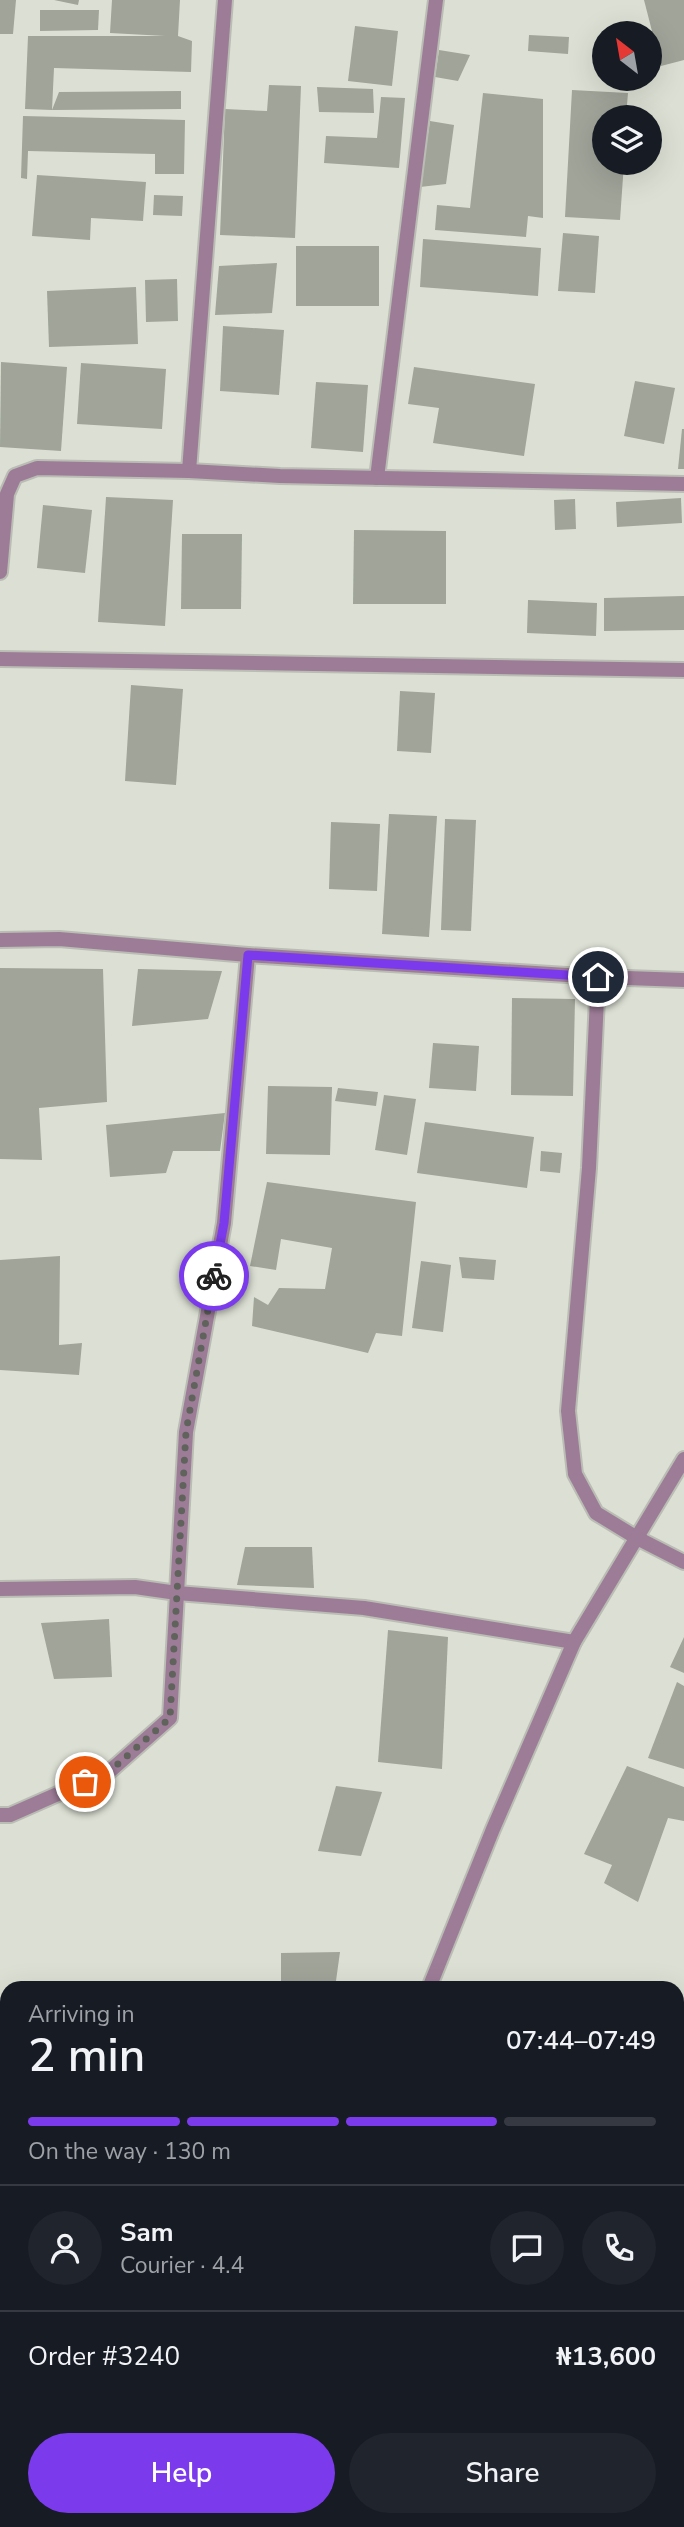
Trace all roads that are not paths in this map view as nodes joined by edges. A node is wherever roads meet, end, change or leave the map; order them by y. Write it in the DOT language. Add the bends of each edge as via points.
graph roads {
  1 [pos="225,0"];
  2 [pos="436,0"];
  3 [pos="189,471"];
  4 [pos="377,478"];
  5 [pos="684,484"];
  6 [pos="0,572"];
  7 [pos="0,659"];
  8 [pos="684,670"];
  9 [pos="0,940"];
  10 [pos="248,955"];
  11 [pos="598,977"];
  12 [pos="684,980"];
  13 [pos="684,1459"];
  14 [pos="637,1538"];
  15 [pos="684,1562"];
  16 [pos="0,1589"];
  17 [pos="177,1593"];
  18 [pos="574,1642"];
  19 [pos="0,1815"];
  20 [pos="432,1981"];
  1 -- 3 [label="street"];
  2 -- 4 [label="street"];
  3 -- 4 [label="street"];
  3 -- 6 [label="street" via="37,468 15,476 7,494"];
  4 -- 5 [label="street"];
  7 -- 8 [label="street"];
  9 -- 10 [label="street" via="59,939"];
  10 -- 11 [label="street"];
  10 -- 17 [label="street" via="224,1223 186,1432"];
  11 -- 12 [label="street"];
  11 -- 14 [label="street" via="589,1168 568,1411 580,1484 596,1513"];
  13 -- 14 [label="street"];
  14 -- 15 [label="street"];
  14 -- 18 [label="street"];
  16 -- 17 [label="street" via="135,1587"];
  17 -- 18 [label="street" via="364,1608"];
  17 -- 19 [label="street" via="170,1718 110,1771"];
  18 -- 20 [label="street"];
}
